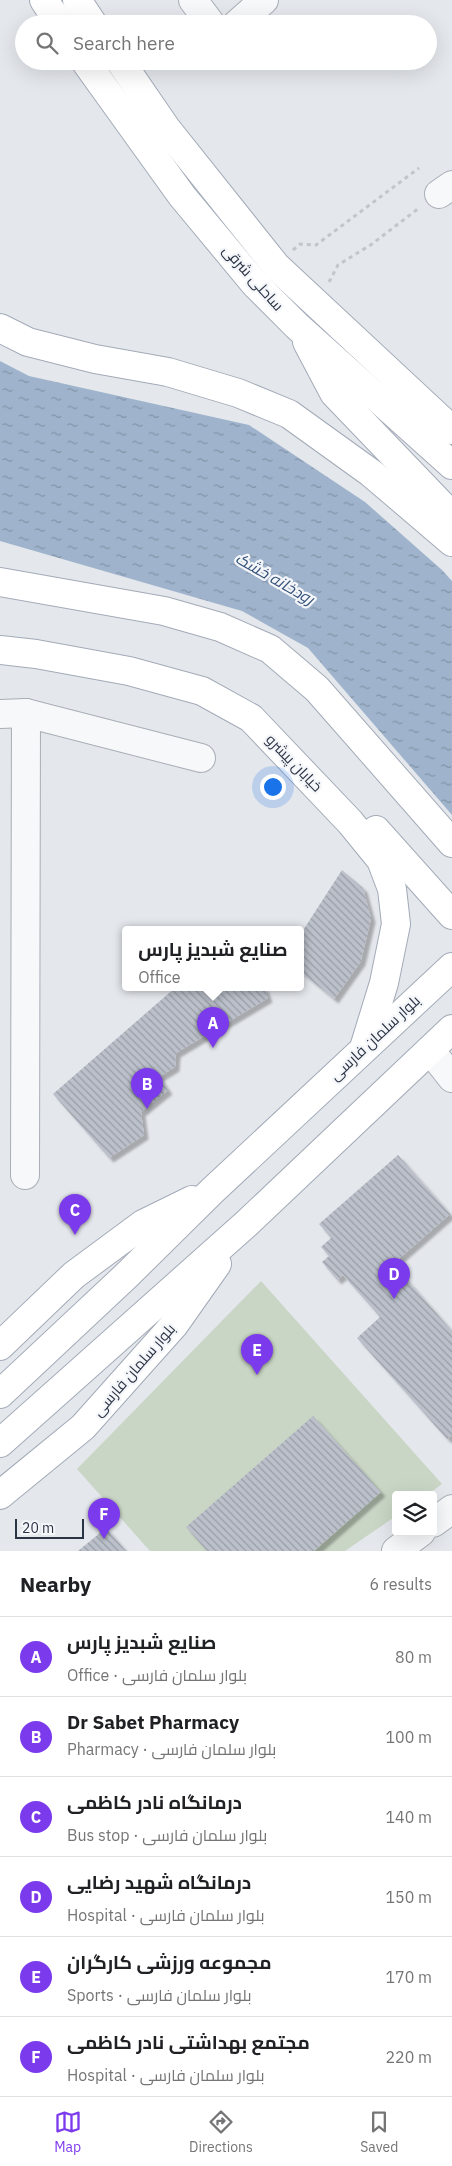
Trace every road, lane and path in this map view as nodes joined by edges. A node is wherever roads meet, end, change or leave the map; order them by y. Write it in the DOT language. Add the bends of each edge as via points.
graph roads {
  1 [pos="44,0"];
  2 [pos="77,0"];
  3 [pos="193,0"];
  4 [pos="264,0"];
  5 [pos="54,15"];
  6 [pos="87,15"];
  7 [pos="204,15"];
  8 [pos="247,15"];
  9 [pos="92,70"];
  10 [pos="126,70"];
  11 [pos="419,168"];
  12 [pos="446,189"];
  13 [pos="276,266"];
  14 [pos="308,298"];
  15 [pos="297,326"];
  16 [pos="0,328"];
  17 [pos="452,430"];
  18 [pos="452,465"];
  19 [pos="452,516"];
  20 [pos="452,542"];
  21 [pos="0,582"];
  22 [pos="0,637"];
  23 [pos="0,650"];
  24 [pos="13,713"];
  25 [pos="201,758"];
  26 [pos="452,843"];
  27 [pos="452,915"];
  28 [pos="452,967"];
  29 [pos="452,1029"];
  30 [pos="441,1046"];
  31 [pos="364,1048"];
  32 [pos="452,1078"];
  33 [pos="25,1175"];
  34 [pos="212,1191"];
  35 [pos="246,1224"];
  36 [pos="0,1346"];
  37 [pos="0,1394"];
  38 [pos="0,1443"];
  39 [pos="0,1495"];
  40 [pos="452,1509"];
  41 [pos="437,1520"];
  42 [pos="416,1536"];
  43 [pos="396,1551"];
  1 -- 5 [label="main road"];
  2 -- 6 [label="main road"];
  3 -- 7 [label="street"];
  4 -- 8 [label="street"];
  9 -- 15 [label="main road, ساحلی شرقی" via="182,196 255,284"];
  10 -- 13 [label="main road, ساحلی شرقی" via="166,128"];
  11 -- 13 [label="path" via="316,244 300,244"];
  12 -- 14 [label="path" via="338,265 330,281"];
  13 -- 14 [label="main road, ساحلی شرقی"];
  14 -- 17 [label="main road, ساحلی شرقی"];
  15 -- 18 [label="main road, ساحلی شرقی"];
  15 -- 19 [label="main road" via="334,393"];
  16 -- 20 [label="main road" via="28,342 95,359 168,372 238,393 290,414 371,472"];
  21 -- 26 [label="main road" via="164,611 220,627 270,649 317,689"];
  22 -- 27 [label="main road, خیابان پیشرو" via="118,658 199,678 267,714"];
  23 -- 31 [label="main road, خیابان پیشرو" via="129,671 202,691 251,718 350,822 381,860 392,889 396,924 384,983"];
  24 -- 25 [label="street"];
  24 -- 33 [label="street"];
  28 -- 31 [label="main road, بلوار سلمان فارسی"];
  29 -- 30 [label="main road, بلوار سلمان فارسی"];
  30 -- 32 [label="street"];
  30 -- 35 [label="main road, بلوار سلمان فارسی"];
  31 -- 34 [label="main road, بلوار سلمان فارسی"];
  34 -- 36 [label="main road, بلوار سلمان فارسی" via="143,1224 74,1275"];
  34 -- 37 [label="main road, بلوار سلمان فارسی"];
  35 -- 38 [label="main road, بلوار سلمان فارسی"];
  35 -- 39 [label="main road, بلوار سلمان فارسی" via="174,1325 83,1427"];
  40 -- 41 [label="street"];
  42 -- 43 [label="street"];
}
